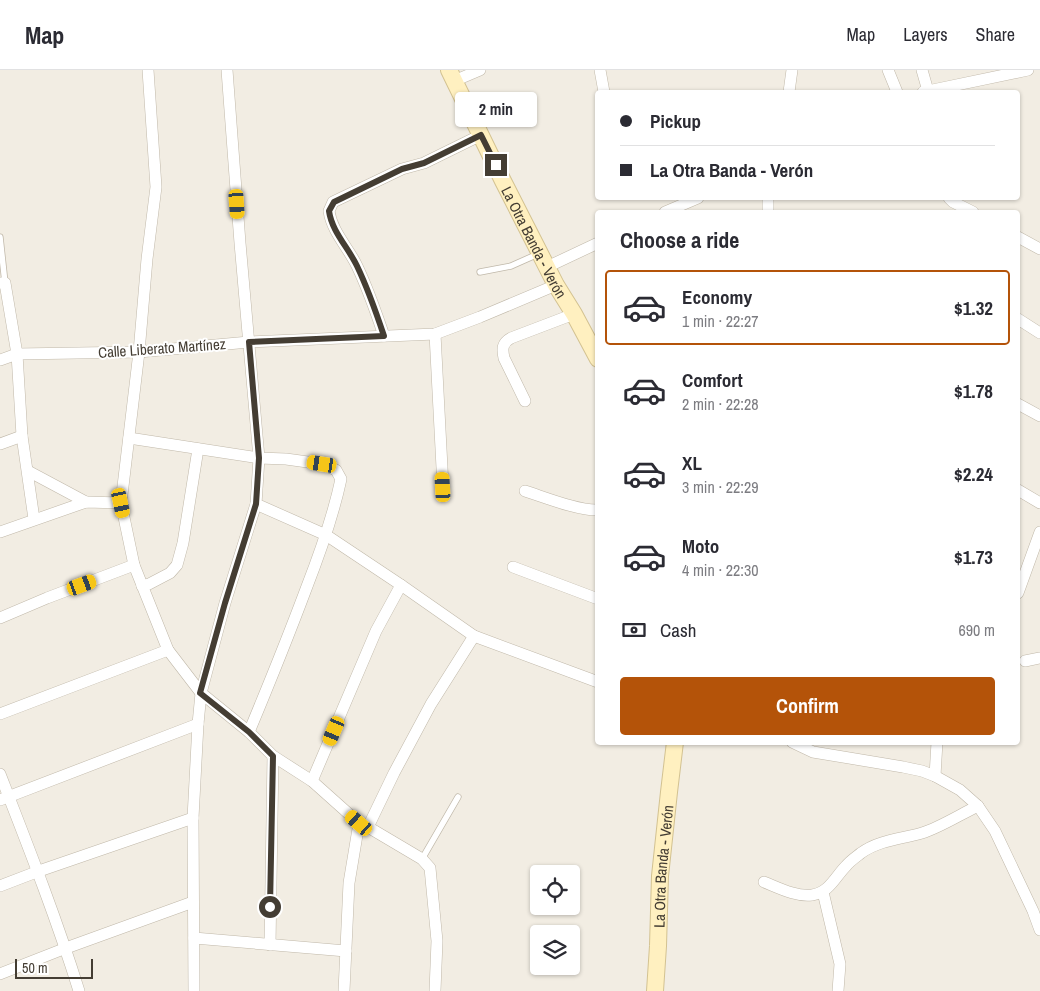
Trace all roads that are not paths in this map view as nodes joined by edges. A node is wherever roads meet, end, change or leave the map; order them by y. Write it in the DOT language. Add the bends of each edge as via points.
graph roads {
  1 [pos="148,70"];
  2 [pos="227,70"];
  3 [pos="480,70"];
  4 [pos="600,70"];
  5 [pos="792,70"];
  6 [pos="888,70"];
  7 [pos="922,70"];
  8 [pos="1028,70"];
  9 [pos="452,75"];
  10 [pos="604,90"];
  11 [pos="789,90"];
  12 [pos="896,90"];
  13 [pos="925,90"];
  14 [pos="934,90"];
  15 [pos="481,135"];
  16 [pos="693,200"];
  17 [pos="951,204"];
  18 [pos="669,210"];
  19 [pos="967,210"];
  20 [pos="0,237"];
  21 [pos="1020,238"];
  22 [pos="595,244"];
  23 [pos="1040,250"];
  24 [pos="543,260"];
  25 [pos="480,272"];
  26 [pos="3,283"];
  27 [pos="556,285"];
  28 [pos="574,314"];
  29 [pos="1020,320"];
  30 [pos="1040,333"];
  31 [pos="435,334"];
  32 [pos="384,336"];
  33 [pos="249,342"];
  34 [pos="595,349"];
  35 [pos="139,352"];
  36 [pos="17,354"];
  37 [pos="0,360"];
  38 [pos="525,401"];
  39 [pos="1020,405"];
  40 [pos="1040,416"];
  41 [pos="22,436"];
  42 [pos="129,438"];
  43 [pos="0,444"];
  44 [pos="198,449"];
  45 [pos="259,458"];
  46 [pos="28,470"];
  47 [pos="443,487"];
  48 [pos="525,491"];
  49 [pos="1020,491"];
  50 [pos="86,502"];
  51 [pos="121,503"];
  52 [pos="1040,503"];
  53 [pos="256,504"];
  54 [pos="595,510"];
  55 [pos="34,519"];
  56 [pos="0,532"];
  57 [pos="1040,532"];
  58 [pos="326,535"];
  59 [pos="134,566"];
  60 [pos="513,567"];
  61 [pos="401,585"];
  62 [pos="142,586"];
  63 [pos="1020,587"];
  64 [pos="595,598"];
  65 [pos="0,618"];
  66 [pos="474,636"];
  67 [pos="168,650"];
  68 [pos="1040,658"];
  69 [pos="1025,661"];
  70 [pos="595,681"];
  71 [pos="200,693"];
  72 [pos="0,714"];
  73 [pos="198,724"];
  74 [pos="249,732"];
  75 [pos="675,745"];
  76 [pos="798,745"];
  77 [pos="937,745"];
  78 [pos="273,756"];
  79 [pos="0,774"];
  80 [pos="935,776"];
  81 [pos="312,781"];
  82 [pos="458,797"];
  83 [pos="4,798"];
  84 [pos="978,806"];
  85 [pos="193,818"];
  86 [pos="363,825"];
  87 [pos="422,859"];
  88 [pos="39,872"];
  89 [pos="764,882"];
  90 [pos="0,886"];
  91 [pos="823,892"];
  92 [pos="193,902"];
  93 [pos="1040,930"];
  94 [pos="194,938"];
  95 [pos="270,945"];
  96 [pos="66,948"];
  97 [pos="346,951"];
  98 [pos="0,974"];
  99 [pos="79,991"];
  100 [pos="194,991"];
  101 [pos="344,991"];
  102 [pos="435,991"];
  103 [pos="655,991"];
  104 [pos="838,991"];
  1 -- 35 [label="street" via="156,187"];
  2 -- 33 [label="street"];
  3 -- 9 [label="street"];
  4 -- 10 [label="street"];
  5 -- 11 [label="street"];
  6 -- 12 [label="street"];
  7 -- 13 [label="street"];
  8 -- 14 [label="street"];
  9 -- 15 [label="main road, La Otra Banda - Verón"];
  15 -- 24 [label="main road, La Otra Banda - Verón"];
  15 -- 32 [label="street" via="334,202 329,211 330,221 357,265 372,299"];
  16 -- 18 [label="street"];
  17 -- 19 [label="street"];
  20 -- 26 [label="lane"];
  21 -- 23 [label="street"];
  22 -- 24 [label="street"];
  24 -- 25 [label="lane"];
  24 -- 27 [label="main road, La Otra Banda - Verón"];
  26 -- 36 [label="street"];
  27 -- 28 [label="main road, La Otra Banda - Verón"];
  27 -- 31 [label="street, Calle Liberato Martínez"];
  28 -- 34 [label="main road, La Otra Banda - Verón"];
  28 -- 38 [label="street" via="511,338 504,344 504,358"];
  29 -- 30 [label="street"];
  31 -- 32 [label="street, Calle Liberato Martínez"];
  31 -- 47 [label="street"];
  32 -- 33 [label="street, Calle Liberato Martínez"];
  33 -- 35 [label="street, Calle Liberato Martínez"];
  33 -- 45 [label="street"];
  35 -- 36 [label="street, Calle Liberato Martínez"];
  35 -- 42 [label="street"];
  36 -- 37 [label="street, Calle Liberato Martínez"];
  36 -- 41 [label="street"];
  39 -- 40 [label="street"];
  41 -- 43 [label="street"];
  41 -- 46 [label="street"];
  42 -- 44 [label="street"];
  42 -- 51 [label="street"];
  44 -- 45 [label="street"];
  44 -- 62 [label="street" via="177,565 170,573"];
  45 -- 53 [label="street"];
  45 -- 58 [label="street" via="322,464 336,470 341,479"];
  46 -- 50 [label="street"];
  46 -- 55 [label="street"];
  48 -- 54 [label="street"];
  49 -- 52 [label="street"];
  50 -- 51 [label="street"];
  50 -- 55 [label="street"];
  51 -- 59 [label="street"];
  53 -- 58 [label="street"];
  53 -- 71 [label="street"];
  55 -- 56 [label="street"];
  57 -- 63 [label="street"];
  58 -- 61 [label="street"];
  58 -- 74 [label="street"];
  59 -- 62 [label="street"];
  59 -- 65 [label="street"];
  60 -- 64 [label="street"];
  61 -- 66 [label="street"];
  61 -- 81 [label="street" via="376,631"];
  62 -- 67 [label="street"];
  66 -- 70 [label="street"];
  66 -- 86 [label="street" via="431,704"];
  67 -- 71 [label="street"];
  67 -- 72 [label="street"];
  68 -- 69 [label="street"];
  71 -- 73 [label="street"];
  71 -- 74 [label="street"];
  73 -- 83 [label="street"];
  73 -- 85 [label="street"];
  74 -- 78 [label="street"];
  75 -- 103 [label="main road, La Otra Banda - Verón" via="660,876"];
  76 -- 80 [label="street" via="813,752"];
  77 -- 80 [label="street"];
  78 -- 81 [label="street"];
  78 -- 95 [label="street"];
  79 -- 83 [label="street"];
  80 -- 84 [label="street" via="960,790"];
  81 -- 86 [label="street"];
  82 -- 87 [label="lane"];
  83 -- 88 [label="street"];
  84 -- 91 [label="street" via="923,832 875,845 845,866"];
  84 -- 93 [label="street" via="995,831"];
  85 -- 88 [label="street"];
  85 -- 92 [label="street"];
  86 -- 87 [label="street"];
  86 -- 97 [label="street" via="349,883"];
  87 -- 102 [label="street" via="430,868 437,941"];
  88 -- 90 [label="street"];
  88 -- 96 [label="street"];
  89 -- 91 [label="street" via="793,893 811,895"];
  91 -- 104 [label="street" via="840,964"];
  92 -- 94 [label="street"];
  92 -- 96 [label="street"];
  94 -- 95 [label="street"];
  94 -- 100 [label="street"];
  95 -- 97 [label="street"];
  96 -- 98 [label="street"];
  96 -- 99 [label="street"];
  97 -- 101 [label="street"];
}
